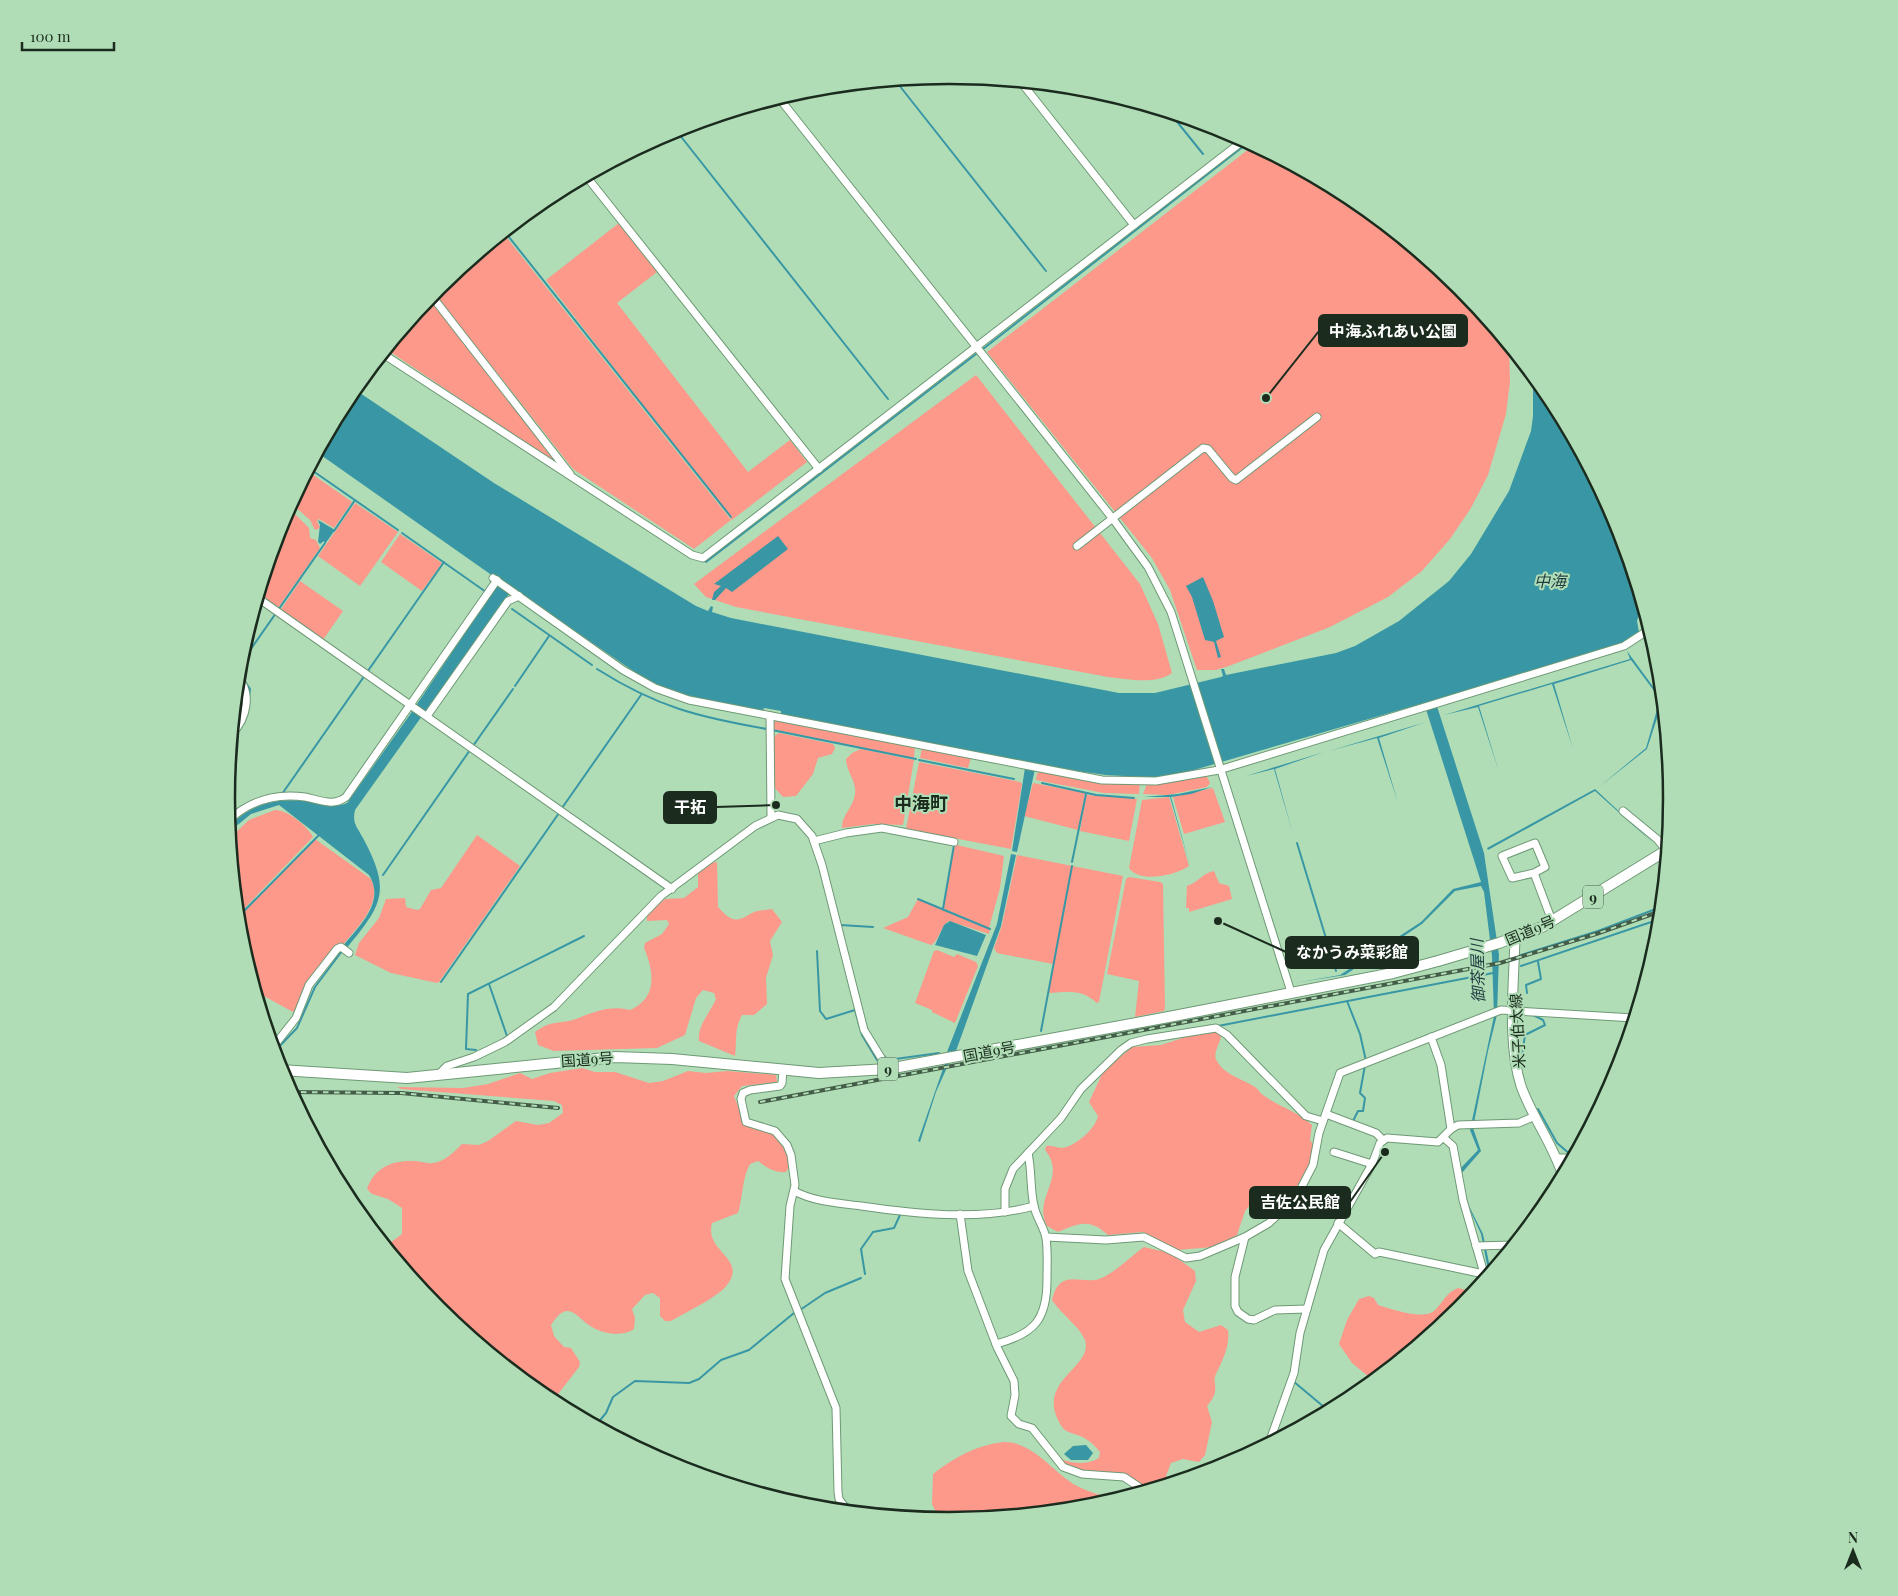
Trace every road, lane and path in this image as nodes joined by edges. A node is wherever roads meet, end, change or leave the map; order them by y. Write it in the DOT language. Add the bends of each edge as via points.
graph roads {
  1 [pos="1026,88"];
  2 [pos="783,103"];
  3 [pos="1238,145"];
  4 [pos="590,181"];
  5 [pos="1134,225"];
  6 [pos="436,301"];
  7 [pos="977,348"];
  8 [pos="387,357"];
  9 [pos="1317,417"];
  10 [pos="819,469"];
  11 [pos="571,476"];
  12 [pos="1113,519"];
  13 [pos="1077,546"];
  14 [pos="516,594"];
  15 [pos="263,601"];
  16 [pos="1644,633"];
  17 [pos="244,686"];
  18 [pos="412,706"];
  19 [pos="426,715"];
  20 [pos="770,716"];
  21 [pos="239,725"];
  22 [pos="1218,768"];
  23 [pos="1623,812"];
  24 [pos="235,816"];
  25 [pos="771,816"];
  26 [pos="814,841"];
  27 [pos="954,842"];
  28 [pos="1662,844"];
  29 [pos="1661,854"];
  30 [pos="1534,873"];
  31 [pos="672,888"];
  32 [pos="1552,922"];
  33 [pos="1515,937"];
  34 [pos="346,951"];
  35 [pos="1291,992"];
  36 [pos="1514,1010"];
  37 [pos="1628,1018"];
  38 [pos="1431,1037"];
  39 [pos="278,1041"];
  40 [pos="888,1069"];
  41 [pos="783,1070"];
  42 [pos="289,1071"];
  43 [pos="438,1076"];
  44 [pos="1326,1114"];
  45 [pos="1535,1116"];
  46 [pos="1323,1122"];
  47 [pos="1450,1128"];
  48 [pos="1444,1138"];
  49 [pos="1383,1140"];
  50 [pos="1334,1152"];
  51 [pos="1028,1153"];
  52 [pos="1556,1158"];
  53 [pos="1566,1158"];
  54 [pos="1372,1164"];
  55 [pos="1560,1168"];
  56 [pos="794,1191"];
  57 [pos="1034,1206"];
  58 [pos="1005,1212"];
  59 [pos="960,1214"];
  60 [pos="1338,1223"];
  61 [pos="1046,1237"];
  62 [pos="1245,1237"];
  63 [pos="1482,1245"];
  64 [pos="1506,1245"];
  65 [pos="1484,1271"];
  66 [pos="1480,1275"];
  67 [pos="1307,1308"];
  68 [pos="996,1344"];
  69 [pos="1272,1435"];
  70 [pos="1138,1487"];
  71 [pos="843,1504"];
  1 -- 5 [label="street"];
  2 -- 7 [label="street"];
  3 -- 5 [label="street"];
  4 -- 10 [label="street"];
  5 -- 7 [label="street"];
  6 -- 11 [label="street" via="565,464"];
  7 -- 10 [label="street"];
  7 -- 12 [label="street"];
  8 -- 11 [label="street"];
  9 -- 12 [label="street" via="1236,480 1208,449 1203,448"];
  10 -- 11 [label="street" via="703,558 692,555"];
  12 -- 13 [label="street"];
  12 -- 22 [label="street" via="1166,598"];
  14 -- 18 [label="street" via="497,580"];
  14 -- 19 [label="street"];
  14 -- 20 [label="street" via="623,670 655,688 689,700"];
  15 -- 18 [label="street"];
  16 -- 22 [label="street" via="1624,646"];
  17 -- 21 [label="street" via="247,694"];
  18 -- 19 [label="street"];
  18 -- 24 [label="street" via="342,800 264,799"];
  19 -- 31 [label="street"];
  20 -- 22 [label="street" via="1102,780 1144,782 1174,779"];
  20 -- 25 [label="street"];
  22 -- 35 [label="street"];
  23 -- 28 [label="street"];
  25 -- 26 [label="street" via="785,815 797,819"];
  25 -- 31 [label="street"];
  26 -- 27 [label="street" via="882,828"];
  26 -- 40 [label="street" via="864,1030"];
  29 -- 32 [label="highway, 国道9号 / 9"];
  30 -- 30 [label="street" via="1512,878 1502,856 1535,843 1545,867"];
  30 -- 32 [label="street"];
  31 -- 43 [label="street" via="554,1007 505,1042 447,1066"];
  32 -- 33 [label="highway, 国道9号 / 9"];
  33 -- 35 [label="highway, 国道9号 / 9" via="1393,973"];
  33 -- 36 [label="main road, 米子伯太線"];
  34 -- 39 [label="street" via="337,949 309,985 296,1018"];
  35 -- 40 [label="highway, 国道9号 / 9"];
  36 -- 37 [label="street"];
  36 -- 38 [label="street" via="1490,1013"];
  36 -- 45 [label="main road, 米子伯太線" via="1517,1068"];
  38 -- 44 [label="street" via="1340,1073"];
  38 -- 47 [label="street" via="1441,1065"];
  40 -- 41 [label="highway, 国道9号 / 9" via="819,1073"];
  41 -- 43 [label="highway, 国道9号 / 9" via="615,1057"];
  41 -- 56 [label="street" via="780,1086 747,1091 741,1099 748,1124 770,1128 787,1145 794,1169"];
  42 -- 43 [label="highway, 国道9号 / 9" via="376,1077"];
  44 -- 46 [label="street"];
  44 -- 49 [label="street" via="1376,1133"];
  45 -- 47 [label="street" via="1519,1123"];
  45 -- 52 [label="main road, 米子伯太線"];
  46 -- 51 [label="street" via="1306,1116 1227,1035 1210,1027 1126,1046 1081,1089 1061,1118"];
  46 -- 62 [label="street" via="1313,1165 1296,1198 1269,1224"];
  47 -- 48 [label="street"];
  48 -- 49 [label="street" via="1434,1142"];
  48 -- 63 [label="street" via="1453,1146"];
  49 -- 54 [label="street"];
  50 -- 54 [label="street"];
  51 -- 57 [label="street"];
  51 -- 58 [label="street" via="1006,1182"];
  52 -- 53 [label="street"];
  52 -- 55 [label="main road, 米子伯太線"];
  54 -- 60 [label="street"];
  56 -- 59 [label="street" via="816,1200 903,1212"];
  56 -- 71 [label="street" via="785,1279 836,1408 838,1492"];
  57 -- 58 [label="street"];
  57 -- 61 [label="street"];
  58 -- 59 [label="street"];
  59 -- 68 [label="street" via="967,1267"];
  60 -- 66 [label="street" via="1375,1254 1379,1252"];
  60 -- 67 [label="street" via="1324,1250"];
  61 -- 62 [label="street" via="1106,1240 1144,1237 1186,1258 1200,1256"];
  61 -- 68 [label="street" via="1048,1290 1040,1319 1023,1335"];
  62 -- 67 [label="street" via="1235,1277 1238,1312 1254,1320 1275,1310"];
  63 -- 64 [label="street"];
  63 -- 65 [label="street"];
  67 -- 69 [label="street" via="1294,1373"];
  68 -- 70 [label="street" via="1014,1381 1015,1395 1010,1414 1015,1422 1032,1428 1063,1467 1082,1474 1124,1477"];
}
